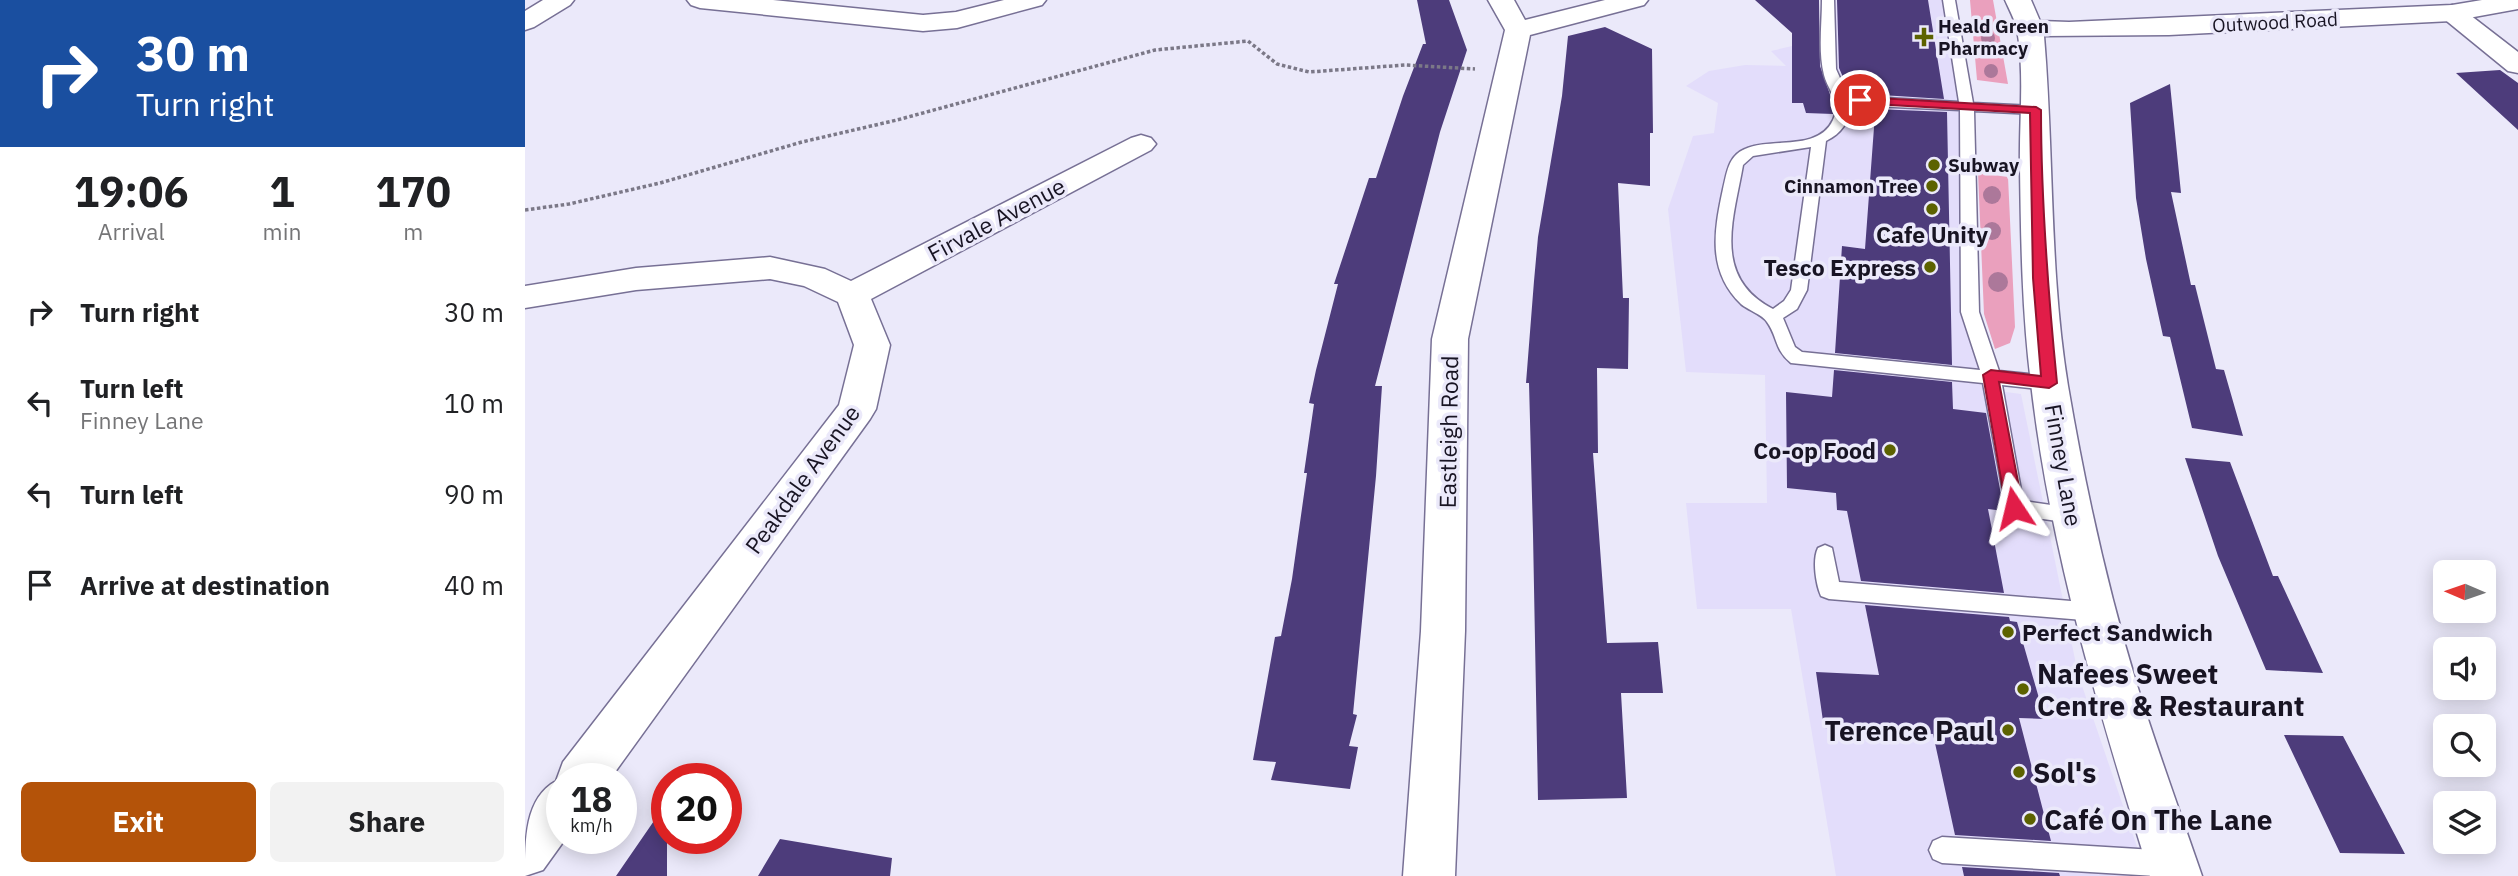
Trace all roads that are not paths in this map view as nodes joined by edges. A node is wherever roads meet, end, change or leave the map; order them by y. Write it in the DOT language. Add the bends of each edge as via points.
graph roads {
  1 [pos="561,0"];
  2 [pos="700,0"];
  3 [pos="1033,0"];
  4 [pos="1635,0"];
  5 [pos="1828,0"];
  6 [pos="1949,0"];
  7 [pos="2518,1"];
  8 [pos="2452,13"];
  9 [pos="2024,14"];
  10 [pos="1510,15"];
  11 [pos="525,22"];
  12 [pos="2518,65"];
  13 [pos="1843,100"];
  14 [pos="1967,107"];
  15 [pos="2036,110"];
  16 [pos="1819,142"];
  17 [pos="1141,144"];
  18 [pos="852,295"];
  19 [pos="526,299"];
  20 [pos="1774,316"];
  21 [pos="1991,375"];
  22 [pos="2049,383"];
  23 [pos="2072,515"];
  24 [pos="1825,554"];
  25 [pos="2095,612"];
  26 [pos="592,763"];
  27 [pos="546,824"];
  28 [pos="1942,850"];
  29 [pos="525,852"];
  30 [pos="2174,870"];
  31 [pos="1429,876"];
  1 -- 11 [label="street"];
  2 -- 3 [label="street" via="923,23 957,20"];
  4 -- 10 [label="street"];
  5 -- 13 [label="lane" via="1831,77"];
  6 -- 14 [label="lane"];
  7 -- 8 [label="street, Outwood Road"];
  8 -- 9 [label="street, Outwood Road" via="2069,30"];
  8 -- 12 [label="street"];
  9 -- 15 [label="street, Finney Lane"];
  10 -- 31 [label="street, Eastleigh Road" via="1507,71 1450,339 1443,631"];
  13 -- 14 [label="lane"];
  13 -- 16 [label="lane" via="1842,119"];
  14 -- 15 [label="lane"];
  14 -- 21 [label="lane" via="1971,312"];
  15 -- 22 [label="street, Finney Lane" via="2040,278"];
  16 -- 20 [label="lane" via="1799,290 1791,305"];
  16 -- 20 [label="lane" via="1749,152 1736,163 1721,248 1743,298"];
  17 -- 18 [label="street, Firvale Avenue"];
  18 -- 19 [label="street" via="813,277 770,268 636,279"];
  18 -- 26 [label="street, Peakdale Avenue" via="872,345 857,409"];
  20 -- 21 [label="lane" via="1787,350 1797,358"];
  21 -- 22 [label="lane"];
  21 -- 23 [label="lane" via="2014,508"];
  22 -- 23 [label="street, Finney Lane"];
  23 -- 25 [label="street, Finney Lane"];
  24 -- 25 [label="lane" via="1829,590"];
  25 -- 30 [label="street, Finney Lane"];
  27 -- 29 [label="street"];
  28 -- 30 [label="lane"];
}
